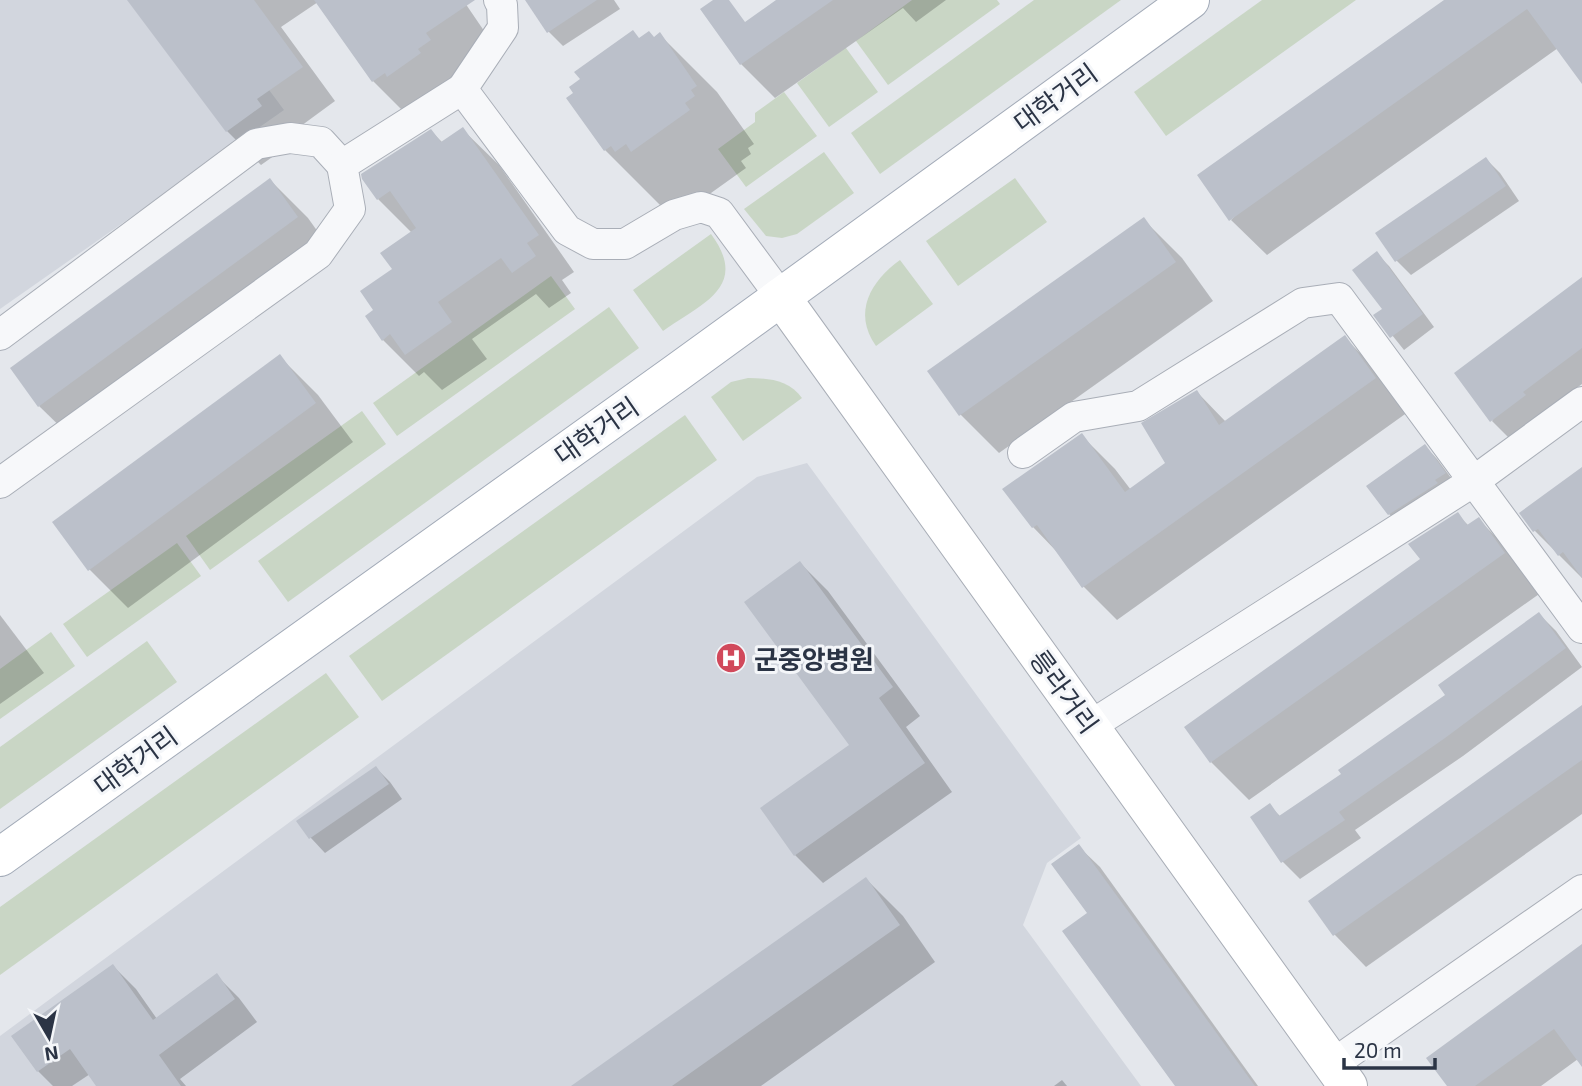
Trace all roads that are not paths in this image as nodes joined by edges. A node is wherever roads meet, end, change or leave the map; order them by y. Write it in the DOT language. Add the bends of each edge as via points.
graph roads {
  1 [pos="499,0"];
  2 [pos="1190,0"];
  3 [pos="462,89"];
  4 [pos="342,165"];
  5 [pos="780,297"];
  6 [pos="0,335"];
  7 [pos="1582,402"];
  8 [pos="1023,453"];
  9 [pos="1474,481"];
  10 [pos="0,483"];
  11 [pos="1582,628"];
  12 [pos="1090,726"];
  13 [pos="0,857"];
  14 [pos="1582,890"];
  15 [pos="1341,1075"];
  1 -- 3 [label="street" via="503,28"];
  2 -- 5 [label="main road, 대학거리"];
  3 -- 4 [label="street"];
  3 -- 5 [label="street" via="567,230 593,244 625,244 674,215 701,207 719,214"];
  4 -- 6 [label="street" via="321,142 290,138 257,144"];
  4 -- 10 [label="street" via="350,209 318,254"];
  5 -- 12 [label="main road, 릉라거리"];
  5 -- 13 [label="main road, 대학거리"];
  7 -- 9 [label="street"];
  8 -- 9 [label="street" via="1074,417 1138,406 1303,303 1339,298"];
  9 -- 11 [label="street"];
  9 -- 12 [label="street"];
  12 -- 15 [label="main road, 릉라거리"];
  14 -- 15 [label="street"];
}
